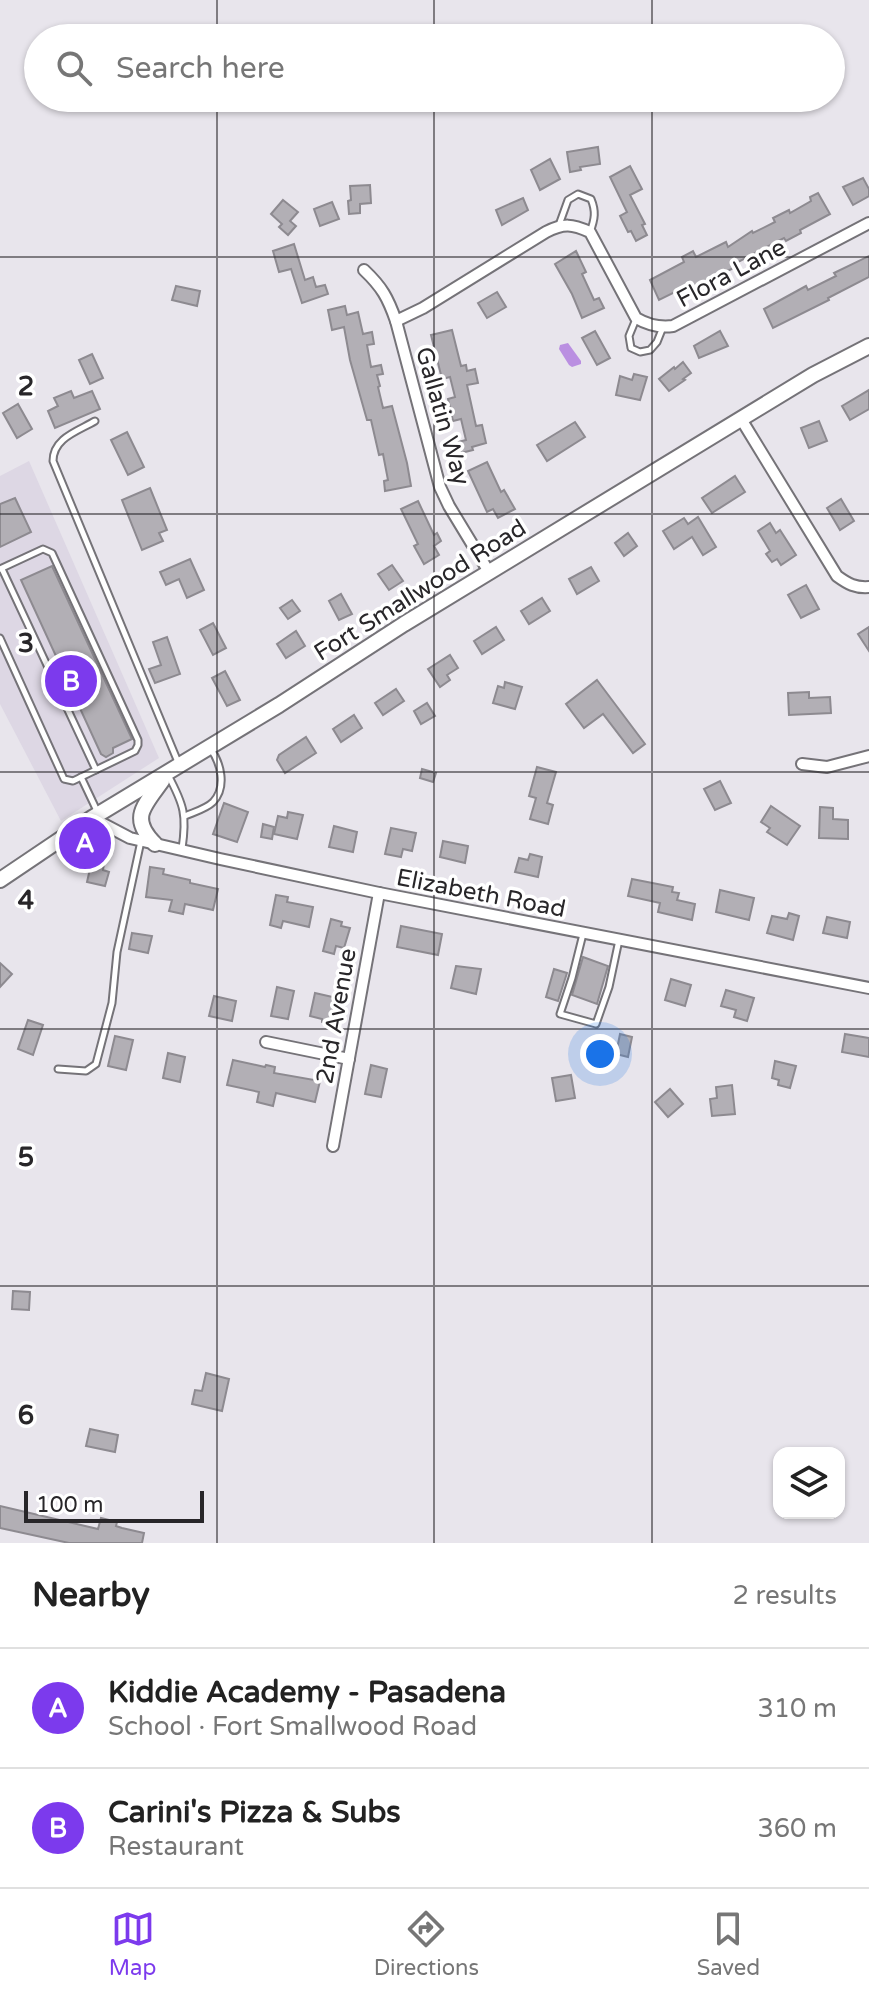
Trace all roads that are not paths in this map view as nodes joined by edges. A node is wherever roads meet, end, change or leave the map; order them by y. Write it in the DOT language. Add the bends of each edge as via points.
graph roads {
  1 [pos="869,223"];
  2 [pos="559,226"];
  3 [pos="590,232"];
  4 [pos="364,270"];
  5 [pos="636,318"];
  6 [pos="396,321"];
  7 [pos="663,327"];
  8 [pos="869,346"];
  9 [pos="741,419"];
  10 [pos="95,421"];
  11 [pos="1,569"];
  12 [pos="489,572"];
  13 [pos="869,587"];
  14 [pos="0,638"];
  15 [pos="210,748"];
  16 [pos="869,756"];
  17 [pos="802,764"];
  18 [pos="96,770"];
  19 [pos="174,770"];
  20 [pos="81,777"];
  21 [pos="95,816"];
  22 [pos="185,816"];
  23 [pos="148,843"];
  24 [pos="182,850"];
  25 [pos="0,880"];
  26 [pos="379,893"];
  27 [pos="583,933"];
  28 [pos="619,940"];
  29 [pos="869,988"];
  30 [pos="266,1042"];
  31 [pos="349,1059"];
  32 [pos="58,1069"];
  33 [pos="333,1146"];
  1 -- 7 [label="street, Flora Lane"];
  2 -- 3 [label="street"];
  2 -- 3 [label="lane" via="568,200 578,194 591,199 595,210"];
  2 -- 6 [label="street"];
  3 -- 5 [label="street"];
  4 -- 6 [label="street, Gallatin Way" via="389,298"];
  5 -- 7 [label="street, Flora Lane"];
  5 -- 7 [label="lane" via="629,336 631,348 640,352 650,350"];
  6 -- 12 [label="street, Gallatin Way" via="440,487"];
  8 -- 9 [label="main road, Fort Smallwood Road"];
  9 -- 12 [label="main road, Fort Smallwood Road"];
  9 -- 13 [label="street" via="837,576 849,585"];
  10 -- 19 [label="lane" via="61,440 53,461"];
  11 -- 18 [label="lane"];
  11 -- 18 [label="lane" via="43,549 53,555 139,743 133,753"];
  12 -- 15 [label="main road, Fort Smallwood Road"];
  14 -- 20 [label="lane" via="62,777"];
  15 -- 19 [label="main road, Fort Smallwood Road"];
  15 -- 22 [label="lane" via="218,759 220,789 209,805"];
  16 -- 17 [label="street" via="827,767"];
  18 -- 20 [label="lane"];
  19 -- 21 [label="main road, Fort Smallwood Road"];
  19 -- 22 [label="lane"];
  19 -- 23 [label="main road" via="140,820"];
  20 -- 21 [label="lane"];
  21 -- 23 [label="street, Elizabeth Road" via="115,832"];
  21 -- 25 [label="main road, Fort Smallwood Road"];
  22 -- 24 [label="lane"];
  23 -- 24 [label="street, Elizabeth Road"];
  23 -- 32 [label="lane" via="117,952 112,1003 96,1064 86,1071"];
  24 -- 26 [label="street, Elizabeth Road"];
  26 -- 27 [label="street, Elizabeth Road"];
  26 -- 31 [label="street, 2nd Avenue"];
  27 -- 28 [label="street, Elizabeth Road"];
  27 -- 28 [label="lane" via="560,1014 596,1024"];
  28 -- 29 [label="street, Elizabeth Road"];
  30 -- 31 [label="street"];
  31 -- 33 [label="street, 2nd Avenue"];
}
